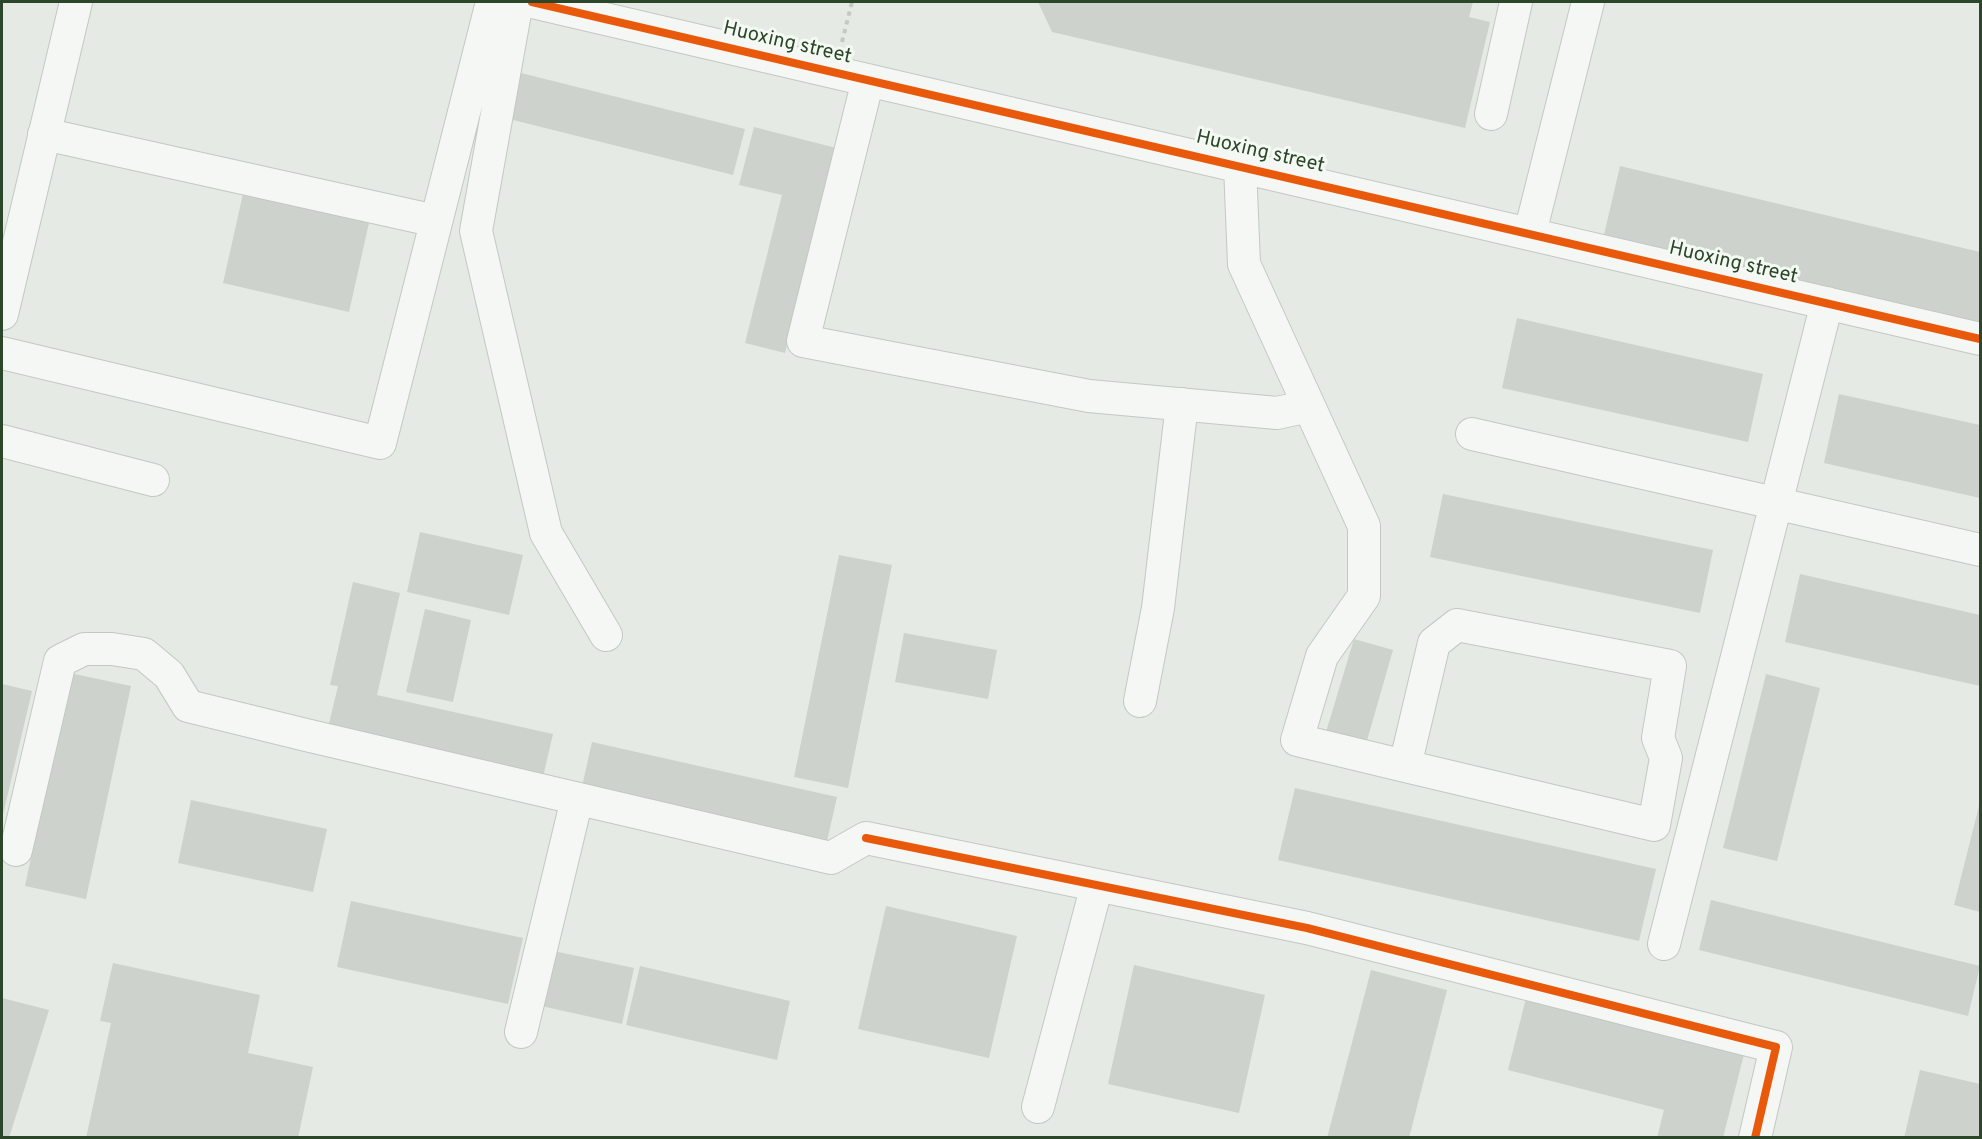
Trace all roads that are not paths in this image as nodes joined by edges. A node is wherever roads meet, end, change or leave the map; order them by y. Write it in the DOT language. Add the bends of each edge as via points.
graph roads {
  1 [pos="76,2"];
  2 [pos="492,2"];
  3 [pos="517,2"];
  4 [pos="532,2"];
  5 [pos="1516,2"];
  6 [pos="1587,2"];
  7 [pos="868,80"];
  8 [pos="1491,114"];
  9 [pos="44,134"];
  10 [pos="1240,166"];
  11 [pos="436,221"];
  12 [pos="1530,233"];
  13 [pos="1827,303"];
  14 [pos="2,314"];
  15 [pos="1980,339"];
  16 [pos="2,353"];
  17 [pos="1182,404"];
  18 [pos="1309,406"];
  19 [pos="1472,434"];
  20 [pos="2,441"];
  21 [pos="153,480"];
  22 [pos="1775,503"];
  23 [pos="1980,550"];
  24 [pos="606,636"];
  25 [pos="1140,701"];
  26 [pos="1405,766"];
  27 [pos="577,799"];
  28 [pos="16,850"];
  29 [pos="1097,885"];
  30 [pos="1664,944"];
  31 [pos="521,1032"];
  32 [pos="1038,1107"];
  33 [pos="1755,1137"];
  1 -- 9 [label="street"];
  2 -- 11 [label="street"];
  3 -- 24 [label="street" via="476,231 546,534"];
  4 -- 7 [label="street, Huoxing street"];
  5 -- 8 [label="street"];
  6 -- 12 [label="street"];
  7 -- 10 [label="street, Huoxing street"];
  7 -- 17 [label="street" via="803,341 1089,396"];
  9 -- 11 [label="street"];
  9 -- 14 [label="street"];
  10 -- 12 [label="street, Huoxing street"];
  10 -- 18 [label="street" via="1244,264"];
  11 -- 16 [label="street" via="380,442"];
  12 -- 13 [label="street, Huoxing street"];
  13 -- 15 [label="street, Huoxing street"];
  13 -- 22 [label="street"];
  17 -- 18 [label="street" via="1277,413"];
  17 -- 25 [label="street" via="1158,608"];
  18 -- 26 [label="street" via="1364,526 1364,596 1322,656 1297,740"];
  19 -- 22 [label="street"];
  20 -- 21 [label="street"];
  22 -- 23 [label="street"];
  22 -- 30 [label="street"];
  26 -- 26 [label="street" via="1654,825 1666,758 1658,738 1670,666 1457,626 1434,643"];
  27 -- 28 [label="street" via="188,706 169,675 144,654 84,649 60,661"];
  27 -- 29 [label="street" via="831,858 866,838"];
  27 -- 31 [label="street"];
  29 -- 32 [label="street"];
  29 -- 33 [label="street" via="1307,928 1776,1047"];
}
